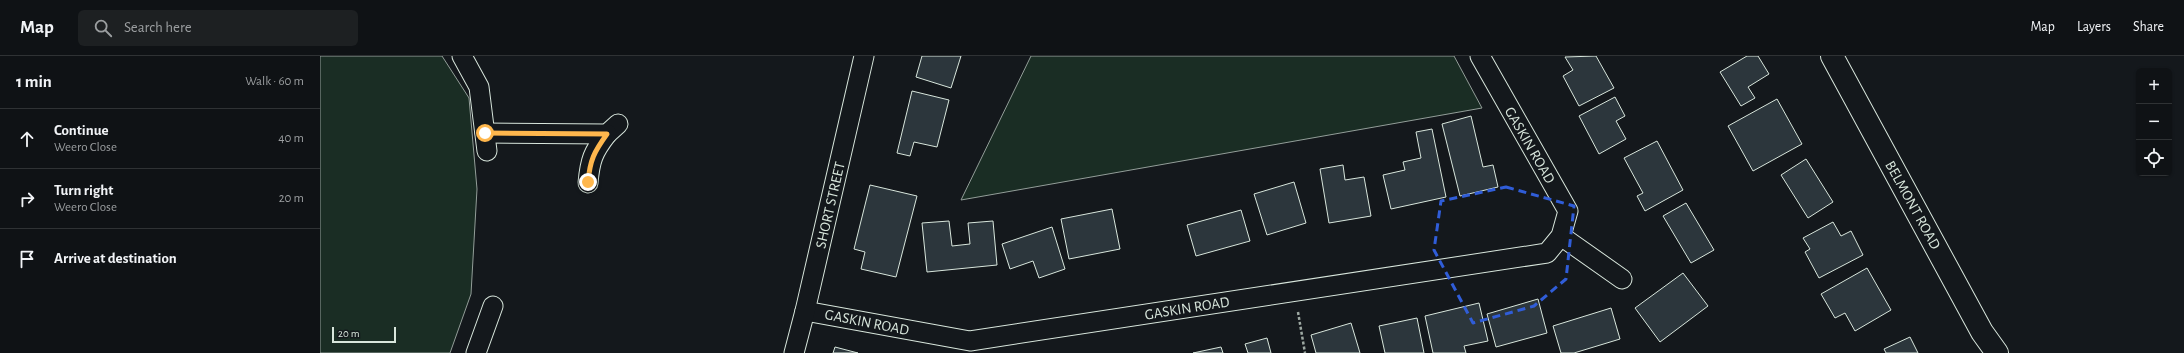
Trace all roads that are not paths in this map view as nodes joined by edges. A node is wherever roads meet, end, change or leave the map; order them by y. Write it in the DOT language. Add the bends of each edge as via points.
graph roads {
  1 [pos="462,56"];
  2 [pos="864,56"];
  3 [pos="1480,56"];
  4 [pos="1832,56"];
  5 [pos="588,182"];
  6 [pos="1562,236"];
  7 [pos="1622,279"];
  8 [pos="493,306"];
  9 [pos="805,311"];
  10 [pos="476,353"];
  11 [pos="794,353"];
  12 [pos="1997,353"];
  1 -- 5 [label="street" via="479,87 486,142 612,129 594,151"];
  2 -- 9 [label="street, SHORT STREET"];
  3 -- 6 [label="street, GASKIN ROAD" via="1568,211"];
  4 -- 12 [label="street, BELMONT ROAD" via="1982,332"];
  6 -- 7 [label="street"];
  6 -- 9 [label="street, GASKIN ROAD" via="1547,253 970,341"];
  8 -- 10 [label="street"];
  9 -- 11 [label="street, SHORT STREET"];
}
